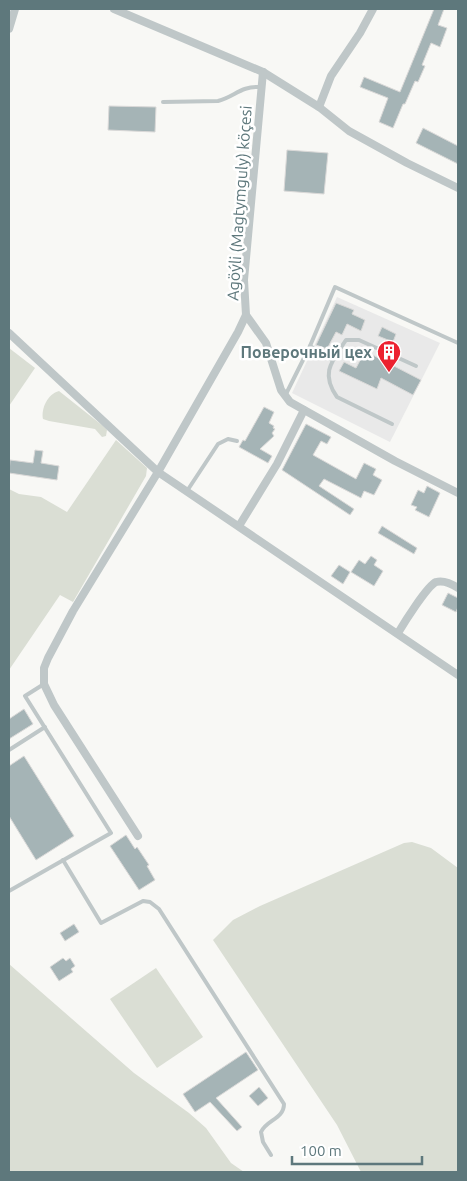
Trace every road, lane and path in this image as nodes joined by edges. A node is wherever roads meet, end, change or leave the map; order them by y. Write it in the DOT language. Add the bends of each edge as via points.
graph roads {
  1 [pos="15,9"];
  2 [pos="114,9"];
  3 [pos="374,9"];
  4 [pos="9,29"];
  5 [pos="263,72"];
  6 [pos="261,87"];
  7 [pos="164,102"];
  8 [pos="319,107"];
  9 [pos="458,188"];
  10 [pos="246,315"];
  11 [pos="9,333"];
  12 [pos="458,343"];
  13 [pos="310,346"];
  14 [pos="332,360"];
  15 [pos="416,366"];
  16 [pos="285,396"];
  17 [pos="304,410"];
  18 [pos="392,424"];
  19 [pos="237,441"];
  20 [pos="158,472"];
  21 [pos="187,491"];
  22 [pos="458,493"];
  23 [pos="239,526"];
  24 [pos="458,588"];
  25 [pos="398,633"];
  26 [pos="458,675"];
  27 [pos="44,684"];
  28 [pos="44,728"];
  29 [pos="9,750"];
  30 [pos="138,836"];
  31 [pos="63,860"];
  32 [pos="9,891"];
  33 [pos="272,1154"];
  1 -- 4 [label="street"];
  2 -- 5 [label="street"];
  3 -- 8 [label="street" via="331,76"];
  5 -- 6 [label="street, Agöýli (Magtymguly) köçesi"];
  5 -- 8 [label="street"];
  6 -- 7 [label="lane" via="250,86 218,101"];
  6 -- 10 [label="street, Agöýli (Magtymguly) köçesi" via="244,280"];
  8 -- 9 [label="street" via="349,131"];
  10 -- 16 [label="street, Agöýli (Magtymguly) köçesi" via="266,343"];
  10 -- 20 [label="street"];
  11 -- 20 [label="street"];
  12 -- 13 [label="lane" via="335,288"];
  13 -- 14 [label="lane"];
  13 -- 16 [label="lane"];
  14 -- 15 [label="lane" via="346,340 353,339"];
  14 -- 18 [label="lane" via="328,373 337,397"];
  16 -- 17 [label="street"];
  17 -- 22 [label="street"];
  17 -- 23 [label="street" via="277,464"];
  19 -- 21 [label="lane" via="228,439 218,444"];
  20 -- 21 [label="street"];
  20 -- 27 [label="street" via="69,618 44,668"];
  21 -- 23 [label="street"];
  23 -- 25 [label="street"];
  24 -- 25 [label="street" via="435,582"];
  25 -- 26 [label="street"];
  27 -- 28 [label="lane" via="25,696"];
  27 -- 30 [label="street" via="54,705"];
  28 -- 29 [label="lane"];
  28 -- 31 [label="lane" via="111,833"];
  31 -- 32 [label="lane"];
  31 -- 33 [label="lane" via="101,922 143,901 160,909 284,1104 284,1110 261,1132 263,1142"];
}
